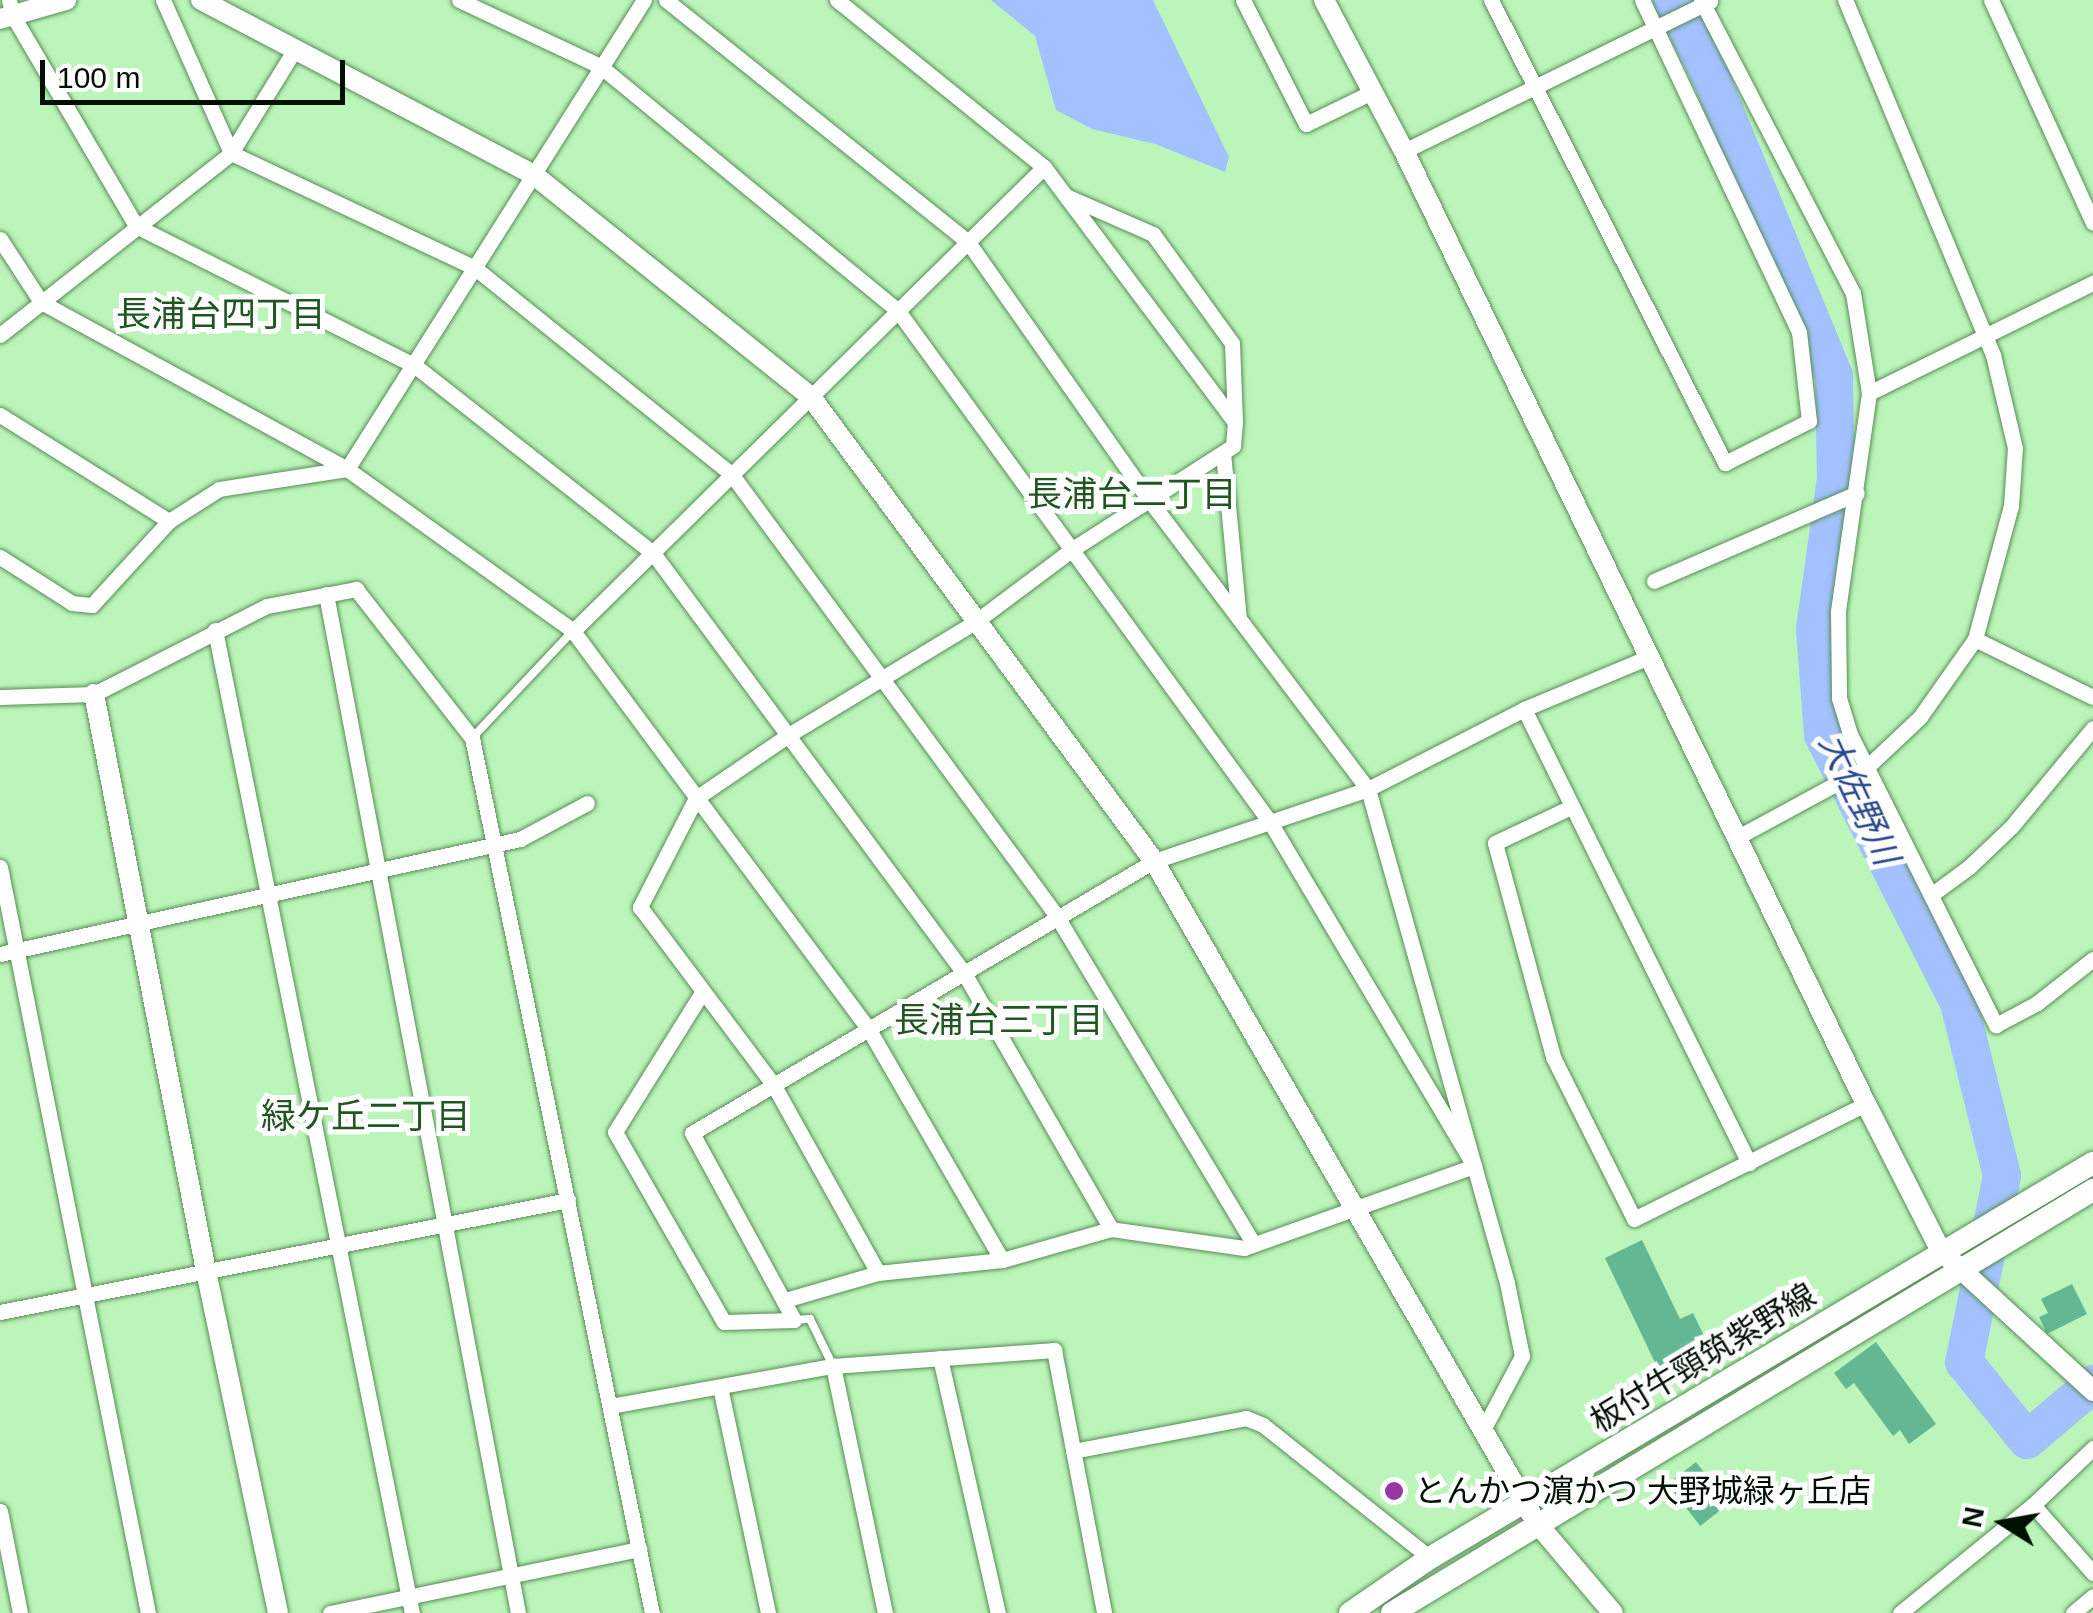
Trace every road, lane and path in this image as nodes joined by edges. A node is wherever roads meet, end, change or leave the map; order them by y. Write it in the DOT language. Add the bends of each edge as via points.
graph roads {
  1 [pos="66,0"];
  2 [pos="163,0"];
  3 [pos="201,0"];
  4 [pos="459,0"];
  5 [pos="644,0"];
  6 [pos="666,0"];
  7 [pos="837,0"];
  8 [pos="1243,0"];
  9 [pos="1324,0"];
  10 [pos="1491,0"];
  11 [pos="1642,0"];
  12 [pos="1845,0"];
  13 [pos="1991,0"];
  14 [pos="1705,2"];
  15 [pos="7,12"];
  16 [pos="1656,28"];
  17 [pos="295,48"];
  18 [pos="600,66"];
  19 [pos="1534,89"];
  20 [pos="1370,94"];
  21 [pos="1404,150"];
  22 [pos="230,152"];
  23 [pos="1044,167"];
  24 [pos="534,175"];
  25 [pos="1062,194"];
  26 [pos="2093,223"];
  27 [pos="136,226"];
  28 [pos="0,239"];
  29 [pos="968,242"];
  30 [pos="475,268"];
  31 [pos="2093,283"];
  32 [pos="41,302"];
  33 [pos="898,311"];
  34 [pos="0,335"];
  35 [pos="1986,335"];
  36 [pos="414,364"];
  37 [pos="1869,393"];
  38 [pos="811,397"];
  39 [pos="0,415"];
  40 [pos="1234,422"];
  41 [pos="1223,453"];
  42 [pos="347,469"];
  43 [pos="732,475"];
  44 [pos="1857,493"];
  45 [pos="1150,501"];
  46 [pos="169,521"];
  47 [pos="1074,548"];
  48 [pos="653,552"];
  49 [pos="0,557"];
  50 [pos="1654,582"];
  51 [pos="326,594"];
  52 [pos="1239,619"];
  53 [pos="975,622"];
  54 [pos="215,630"];
  55 [pos="574,631"];
  56 [pos="1975,640"];
  57 [pos="1649,657"];
  58 [pos="884,677"];
  59 [pos="94,694"];
  60 [pos="0,697"];
  61 [pos="2093,697"];
  62 [pos="1524,709"];
  63 [pos="2093,728"];
  64 [pos="787,736"];
  65 [pos="472,738"];
  66 [pos="1866,767"];
  67 [pos="1368,789"];
  68 [pos="696,798"];
  69 [pos="587,802"];
  70 [pos="1571,807"];
  71 [pos="1270,822"];
  72 [pos="1736,838"];
  73 [pos="495,844"];
  74 [pos="1154,860"];
  75 [pos="0,867"];
  76 [pos="378,870"];
  77 [pos="268,894"];
  78 [pos="1931,895"];
  79 [pos="1056,915"];
  80 [pos="141,923"];
  81 [pos="8,952"];
  82 [pos="2093,959"];
  83 [pos="964,974"];
  84 [pos="703,990"];
  85 [pos="868,1028"];
  86 [pos="774,1084"];
  87 [pos="1866,1104"];
  88 [pos="1750,1163"];
  89 [pos="2093,1163"];
  90 [pos="1474,1166"];
  91 [pos="2093,1190"];
  92 [pos="568,1200"];
  93 [pos="1352,1206"];
  94 [pos="445,1224"];
  95 [pos="1111,1229"];
  96 [pos="1254,1244"];
  97 [pos="339,1245"];
  98 [pos="1942,1251"];
  99 [pos="1002,1260"];
  100 [pos="206,1271"];
  101 [pos="1960,1272"];
  102 [pos="878,1273"];
  103 [pos="85,1296"];
  104 [pos="785,1300"];
  105 [pos="0,1312"];
  106 [pos="794,1320"];
  107 [pos="940,1358"];
  108 [pos="833,1366"];
  109 [pos="720,1387"];
  110 [pos="2093,1391"];
  111 [pos="610,1406"];
  112 [pos="1482,1432"];
  113 [pos="2093,1448"];
  114 [pos="1073,1451"];
  115 [pos="2033,1505"];
  116 [pos="0,1511"];
  117 [pos="1531,1513"];
  118 [pos="639,1549"];
  119 [pos="1430,1558"];
  120 [pos="2093,1574"];
  121 [pos="510,1576"];
  122 [pos="409,1594"];
  123 [pos="2093,1596"];
  124 [pos="20,1613"];
  125 [pos="148,1613"];
  126 [pos="278,1613"];
  127 [pos="330,1613"];
  128 [pos="412,1613"];
  129 [pos="518,1613"];
  130 [pos="652,1613"];
  131 [pos="768,1613"];
  132 [pos="885,1613"];
  133 [pos="998,1613"];
  134 [pos="1104,1613"];
  135 [pos="1350,1613"];
  136 [pos="1392,1613"];
  137 [pos="1613,1613"];
  138 [pos="1900,1613"];
  139 [pos="2073,1613"];
  1 -- 15 [label="street"];
  2 -- 22 [label="street"];
  3 -- 17 [label="street"];
  4 -- 18 [label="street"];
  5 -- 18 [label="street"];
  6 -- 29 [label="street"];
  7 -- 23 [label="street"];
  8 -- 20 [label="street" via="1306,124"];
  9 -- 20 [label="street"];
  10 -- 19 [label="street"];
  11 -- 16 [label="street"];
  12 -- 35 [label="street"];
  13 -- 26 [label="street"];
  14 -- 16 [label="street"];
  14 -- 37 [label="street" via="1852,294"];
  15 -- 27 [label="street"];
  16 -- 19 [label="street"];
  16 -- 19 [label="street" via="1799,332 1809,421 1725,463"];
  17 -- 22 [label="street"];
  17 -- 24 [label="street"];
  18 -- 24 [label="street"];
  18 -- 33 [label="street"];
  19 -- 21 [label="street"];
  20 -- 21 [label="street"];
  21 -- 57 [label="street"];
  22 -- 27 [label="street"];
  22 -- 30 [label="street"];
  23 -- 25 [label="street"];
  23 -- 29 [label="street"];
  24 -- 30 [label="street"];
  24 -- 38 [label="street"];
  25 -- 40 [label="street"];
  25 -- 40 [label="street" via="1152,234 1232,343"];
  27 -- 32 [label="street"];
  27 -- 36 [label="street"];
  28 -- 32 [label="street"];
  29 -- 33 [label="street"];
  29 -- 45 [label="street"];
  30 -- 36 [label="street"];
  30 -- 43 [label="street"];
  31 -- 35 [label="street"];
  32 -- 34 [label="street"];
  32 -- 42 [label="street"];
  33 -- 38 [label="street"];
  33 -- 47 [label="street"];
  35 -- 37 [label="street"];
  35 -- 56 [label="street" via="2015,448 2011,506"];
  36 -- 42 [label="street"];
  36 -- 48 [label="street"];
  37 -- 44 [label="street"];
  38 -- 43 [label="street"];
  38 -- 53 [label="street"];
  39 -- 46 [label="street"];
  40 -- 41 [label="street" via="1234,446"];
  41 -- 45 [label="street"];
  41 -- 52 [label="street"];
  42 -- 46 [label="street" via="219,488"];
  42 -- 55 [label="street"];
  43 -- 48 [label="street"];
  43 -- 58 [label="street"];
  44 -- 50 [label="street"];
  44 -- 66 [label="street" via="1837,660 1839,698"];
  45 -- 47 [label="street"];
  45 -- 52 [label="street"];
  46 -- 49 [label="street" via="92,605 72,604"];
  47 -- 53 [label="street"];
  47 -- 71 [label="street"];
  48 -- 55 [label="street"];
  48 -- 64 [label="street"];
  51 -- 54 [label="street" via="267,606"];
  51 -- 65 [label="street" via="356,589"];
  51 -- 76 [label="street"];
  52 -- 67 [label="street"];
  53 -- 58 [label="street"];
  53 -- 74 [label="street"];
  54 -- 59 [label="street"];
  54 -- 77 [label="street"];
  55 -- 65 [label="lane"];
  55 -- 68 [label="street"];
  56 -- 61 [label="street"];
  56 -- 66 [label="street" via="1920,717"];
  57 -- 62 [label="street"];
  57 -- 72 [label="street"];
  58 -- 64 [label="street"];
  58 -- 79 [label="street"];
  59 -- 60 [label="street"];
  59 -- 80 [label="street"];
  62 -- 67 [label="street"];
  62 -- 70 [label="street"];
  63 -- 78 [label="street" via="2012,826"];
  64 -- 68 [label="street"];
  64 -- 83 [label="street"];
  65 -- 73 [label="street"];
  66 -- 72 [label="street"];
  66 -- 78 [label="street"];
  67 -- 71 [label="street"];
  67 -- 90 [label="street"];
  68 -- 84 [label="street" via="640,907"];
  68 -- 85 [label="street"];
  69 -- 73 [label="street" via="520,839"];
  70 -- 88 [label="street"];
  70 -- 88 [label="street" via="1495,843 1553,1057 1634,1219"];
  71 -- 74 [label="street"];
  71 -- 90 [label="street"];
  72 -- 87 [label="street"];
  73 -- 76 [label="street"];
  73 -- 92 [label="street"];
  74 -- 79 [label="street"];
  74 -- 93 [label="street"];
  75 -- 81 [label="street"];
  76 -- 77 [label="street"];
  76 -- 94 [label="street"];
  77 -- 80 [label="street"];
  77 -- 97 [label="street"];
  78 -- 82 [label="street" via="1996,1025"];
  79 -- 83 [label="street"];
  79 -- 96 [label="street"];
  80 -- 81 [label="street"];
  80 -- 100 [label="street"];
  81 -- 103 [label="street"];
  83 -- 85 [label="street"];
  83 -- 95 [label="street"];
  84 -- 86 [label="street"];
  84 -- 106 [label="street" via="614,1132 724,1322"];
  85 -- 86 [label="street"];
  85 -- 99 [label="street"];
  86 -- 102 [label="street"];
  86 -- 104 [label="street" via="692,1133"];
  87 -- 88 [label="street"];
  87 -- 98 [label="street"];
  89 -- 98 [label="main road, 板付牛頸筑紫野線"];
  90 -- 93 [label="street"];
  90 -- 112 [label="street" via="1522,1356"];
  91 -- 101 [label="main road, 板付牛頸筑紫野線"];
  92 -- 94 [label="street"];
  92 -- 111 [label="street"];
  93 -- 96 [label="street"];
  93 -- 112 [label="street"];
  94 -- 97 [label="street"];
  94 -- 121 [label="street"];
  95 -- 96 [label="street" via="1244,1248"];
  95 -- 99 [label="street"];
  97 -- 100 [label="street"];
  97 -- 122 [label="street"];
  98 -- 101 [label="street"];
  98 -- 117 [label="main road, 板付牛頸筑紫野線"];
  99 -- 102 [label="street"];
  100 -- 103 [label="street"];
  100 -- 126 [label="street"];
  101 -- 110 [label="street"];
  101 -- 117 [label="main road, 板付牛頸筑紫野線"];
  102 -- 104 [label="street"];
  103 -- 105 [label="street"];
  103 -- 125 [label="street"];
  104 -- 106 [label="street"];
  106 -- 108 [label="lane" via="810,1319"];
  107 -- 108 [label="street"];
  107 -- 114 [label="street" via="1054,1350"];
  107 -- 133 [label="street"];
  108 -- 109 [label="street"];
  108 -- 132 [label="street"];
  109 -- 111 [label="street"];
  109 -- 131 [label="street"];
  111 -- 118 [label="street"];
  112 -- 117 [label="street"];
  113 -- 115 [label="street"];
  114 -- 119 [label="street" via="1246,1418"];
  114 -- 134 [label="street"];
  115 -- 120 [label="street"];
  115 -- 138 [label="street"];
  116 -- 124 [label="street"];
  117 -- 119 [label="main road, 板付牛頸筑紫野線"];
  117 -- 136 [label="main road, 板付牛頸筑紫野線"];
  117 -- 137 [label="street"];
  118 -- 121 [label="street"];
  118 -- 130 [label="street"];
  119 -- 135 [label="main road, 板付牛頸筑紫野線"];
  121 -- 122 [label="street"];
  121 -- 129 [label="street"];
  122 -- 127 [label="street"];
  122 -- 128 [label="street"];
  123 -- 139 [label="street"];
}
